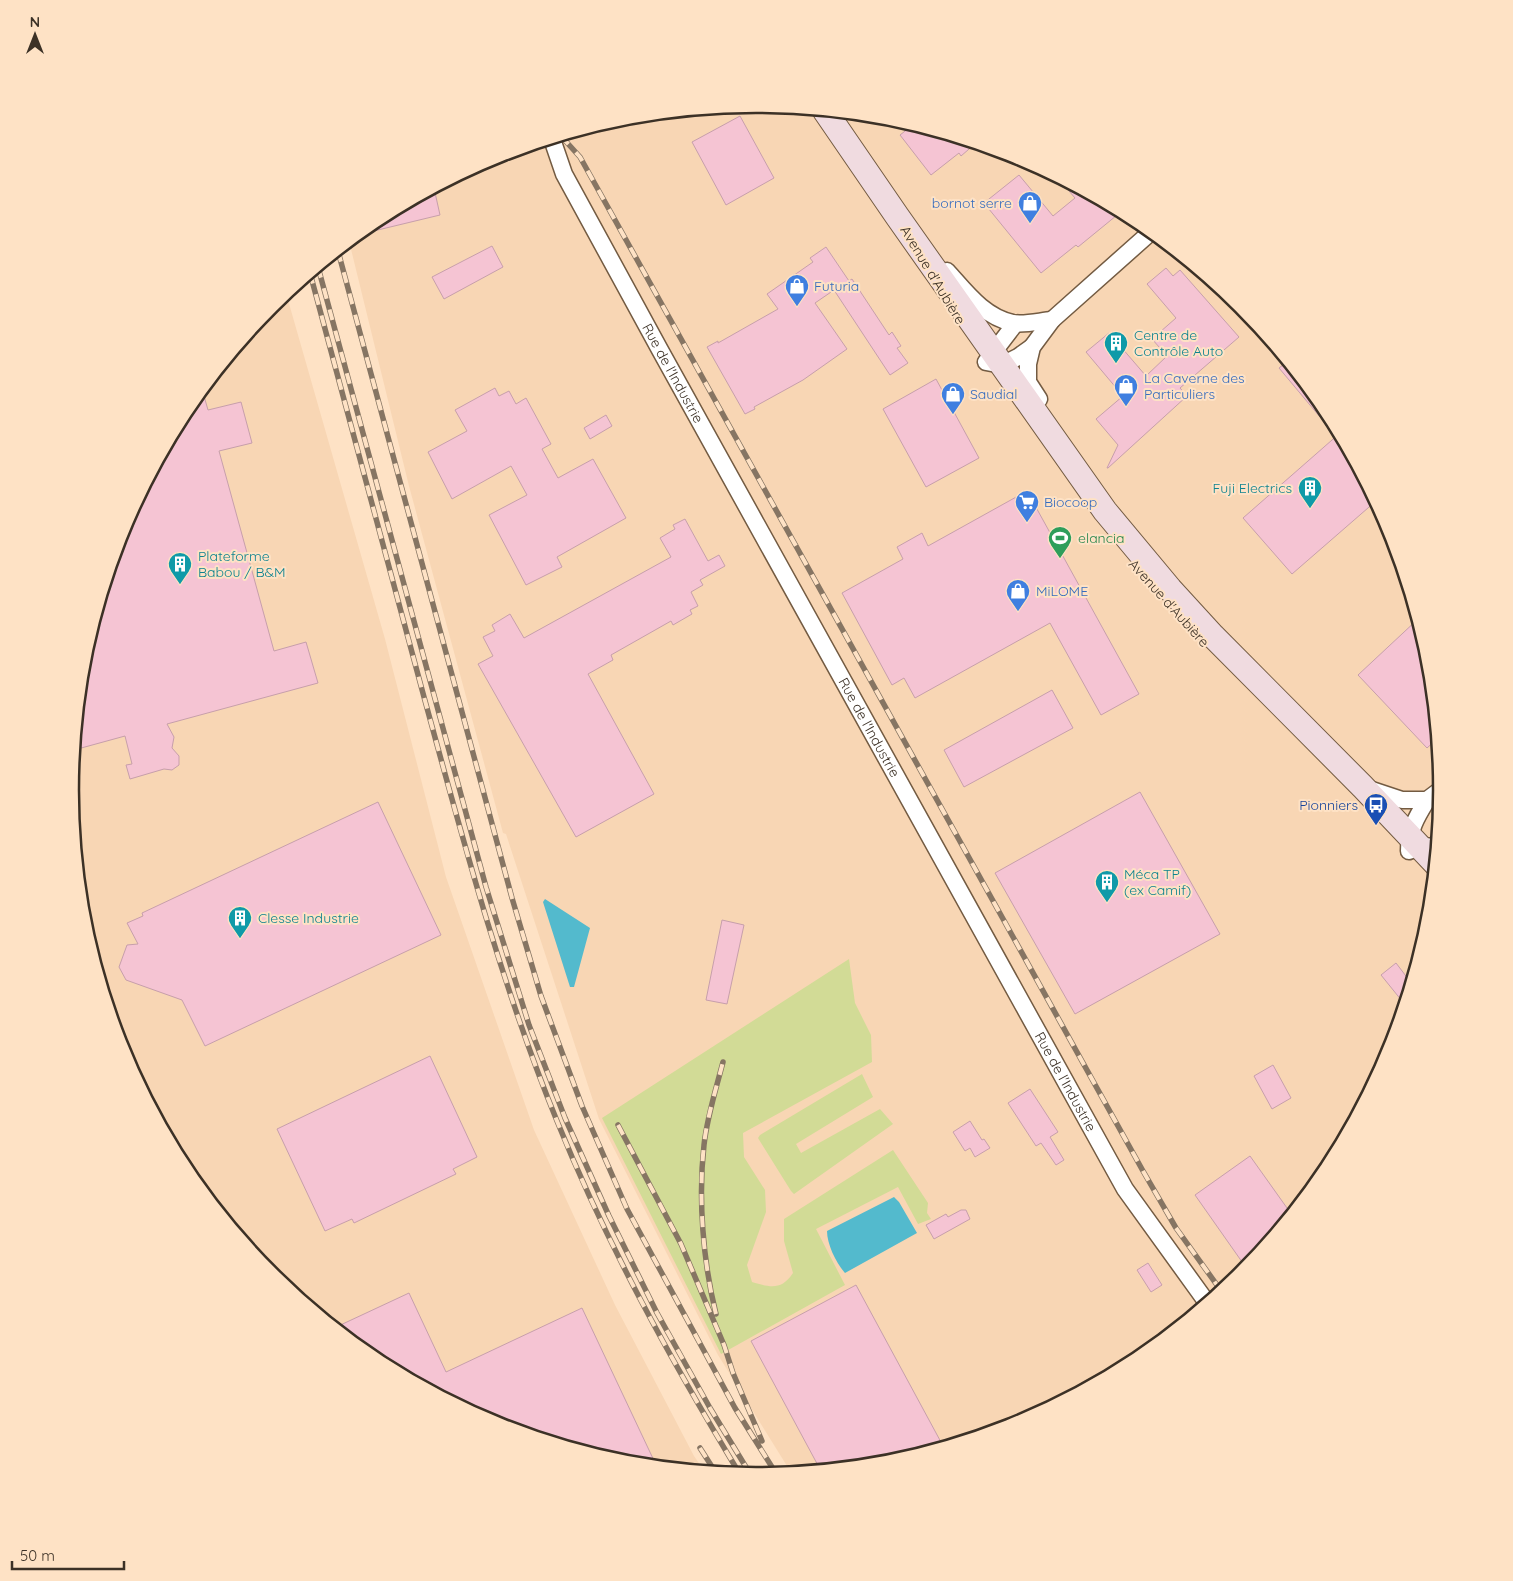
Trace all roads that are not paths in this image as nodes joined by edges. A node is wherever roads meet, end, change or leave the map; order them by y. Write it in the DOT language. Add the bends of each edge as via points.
graph roads {
  1 [pos="829,117"];
  2 [pos="554,144"];
  3 [pos="897,216"];
  4 [pos="1146,236"];
  5 [pos="1052,320"];
  6 [pos="1015,324"];
  7 [pos="1032,347"];
  8 [pos="994,360"];
  9 [pos="1105,511"];
  10 [pos="1363,787"];
  11 [pos="1434,795"];
  12 [pos="1427,800"];
  13 [pos="1419,845"];
  14 [pos="1430,858"];
  15 [pos="1429,869"];
  16 [pos="1204,1299"];
  1 -- 3 [label="main road, Avenue d'Aubière"];
  2 -- 16 [label="street, Rue de l'Industrie" via="564,174 655,342 1125,1189"];
  3 -- 6 [label="street, Avenue d'Aubière" via="978,305"];
  3 -- 8 [label="main road, Avenue d'Aubière"];
  4 -- 5 [label="street"];
  5 -- 6 [label="street, Avenue d'Aubière"];
  5 -- 7 [label="street, Avenue d'Aubière"];
  6 -- 8 [label="street"];
  7 -- 8 [label="street"];
  7 -- 9 [label="street, Avenue d'Aubière" via="1028,382"];
  8 -- 9 [label="main road, Avenue d'Aubière"];
  8 -- 13 [label="main road, Avenue d'Aubière" via="1042,446 1166,603"];
  9 -- 10 [label="main road, Avenue d'Aubière" via="1213,636"];
  10 -- 12 [label="street" via="1402,800"];
  10 -- 13 [label="main road, Avenue d'Aubière"];
  11 -- 12 [label="street"];
  12 -- 13 [label="street" via="1416,818"];
  13 -- 14 [label="main road, Avenue d'Aubière"];
  13 -- 15 [label="main road, Avenue d'Aubière"];
}
